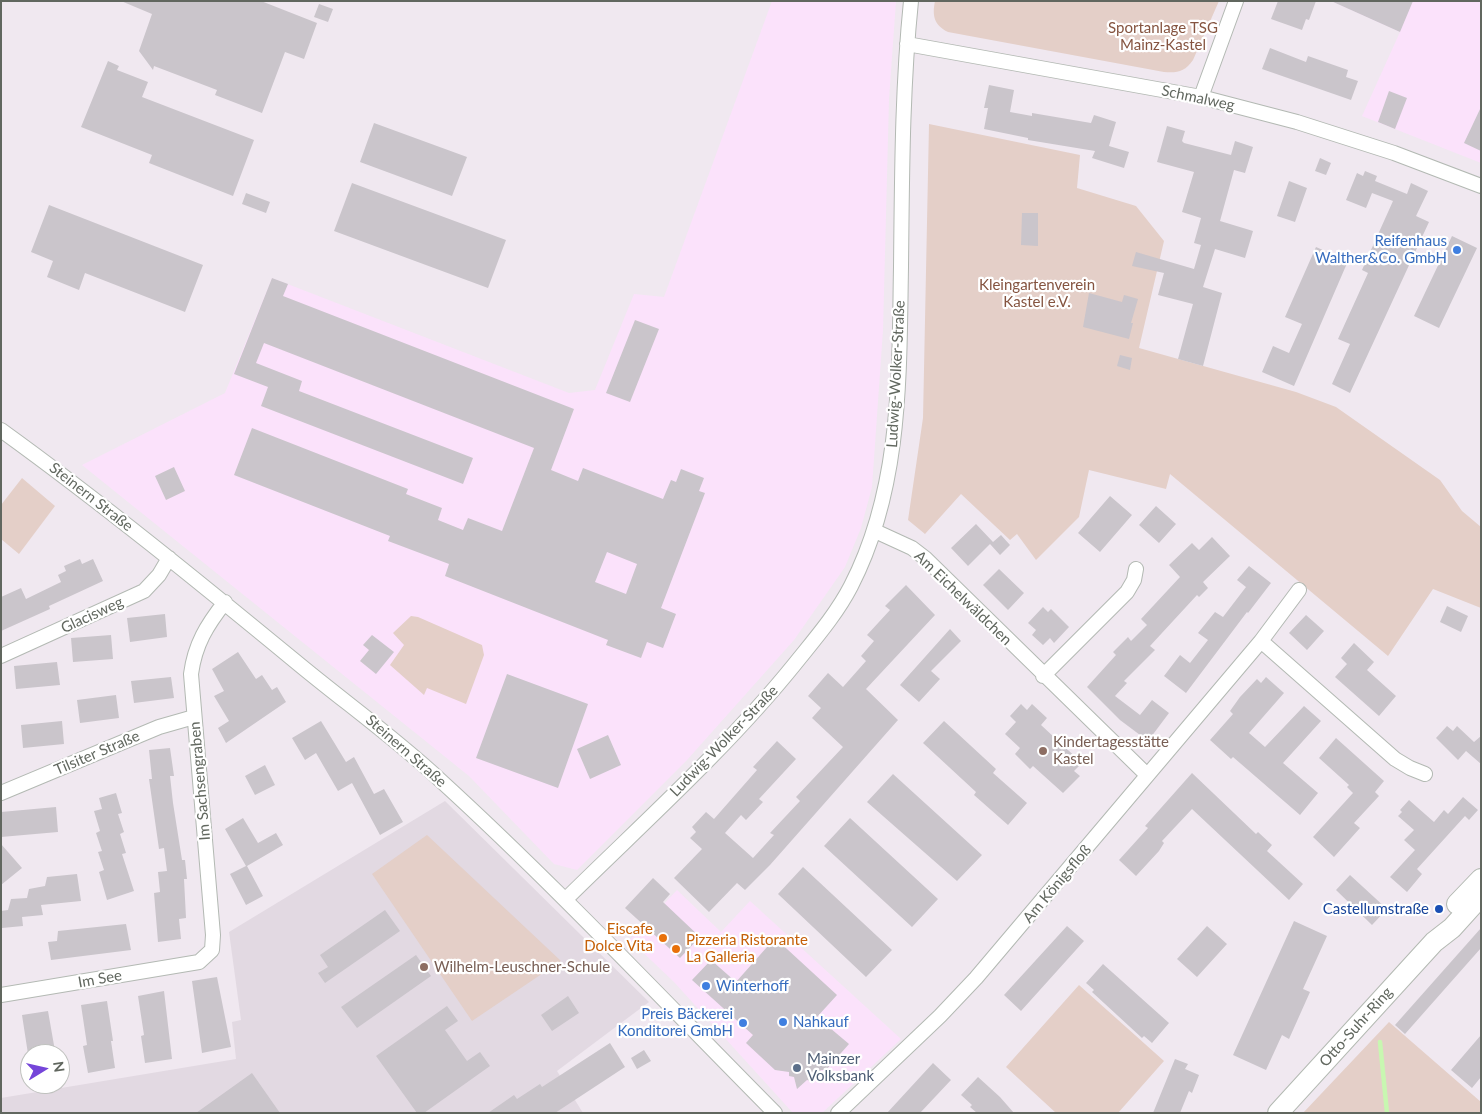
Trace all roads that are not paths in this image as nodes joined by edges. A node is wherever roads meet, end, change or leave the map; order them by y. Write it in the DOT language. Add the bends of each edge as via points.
graph roads {
  1 [pos="911,1"];
  2 [pos="1236,1"];
  3 [pos="907,44"];
  4 [pos="1202,97"];
  5 [pos="1481,186"];
  6 [pos="1,430"];
  7 [pos="875,531"];
  8 [pos="169,558"];
  9 [pos="1136,569"];
  10 [pos="1300,590"];
  11 [pos="225,602"];
  12 [pos="1261,641"];
  13 [pos="1,656"];
  14 [pos="1043,676"];
  15 [pos="194,717"];
  16 [pos="1425,774"];
  17 [pos="1147,775"];
  18 [pos="1,793"];
  19 [pos="1481,879"];
  20 [pos="1481,896"];
  21 [pos="566,899"];
  22 [pos="1434,942"];
  23 [pos="198,962"];
  24 [pos="1,995"];
  25 [pos="775,1113"];
  26 [pos="838,1113"];
  27 [pos="1278,1113"];
  1 -- 3 [label="street, Ludwig-Wolker-Straße"];
  2 -- 4 [label="street"];
  3 -- 4 [label="street, Schmalweg"];
  3 -- 7 [label="street, Ludwig-Wolker-Straße" via="896,427 886,491"];
  4 -- 5 [label="street, Schmalweg" via="1384,150"];
  6 -- 8 [label="street, Steinern Straße" via="58,470"];
  7 -- 14 [label="street, Am Eichelwäldchen" via="912,548 925,558"];
  7 -- 21 [label="street, Ludwig-Wolker-Straße" via="850,589 822,631 759,708"];
  8 -- 11 [label="street, Steinern Straße"];
  8 -- 13 [label="street, Glacisweg" via="144,591"];
  9 -- 14 [label="street" via="1128,592"];
  10 -- 12 [label="street, Am Königsfloß"];
  11 -- 15 [label="street, Im Sachsengraben" via="207,625 196,648 191,674"];
  11 -- 21 [label="street, Steinern Straße" via="384,730"];
  12 -- 16 [label="street" via="1395,758"];
  12 -- 17 [label="street, Am Königsfloß"];
  14 -- 17 [label="street, Am Eichelwäldchen"];
  15 -- 18 [label="street, Tilsiter Straße" via="159,727"];
  15 -- 23 [label="street, Im Sachsengraben" via="213,935 212,950"];
  17 -- 26 [label="street, Am Königsfloß" via="976,978"];
  19 -- 22 [label="street, Otto-Suhr-Ring" via="1446,917"];
  20 -- 22 [label="street, Otto-Suhr-Ring" via="1452,928"];
  21 -- 25 [label="street, Steinern Straße"];
  22 -- 27 [label="street, Otto-Suhr-Ring"];
  23 -- 24 [label="street, Im See"];
}
